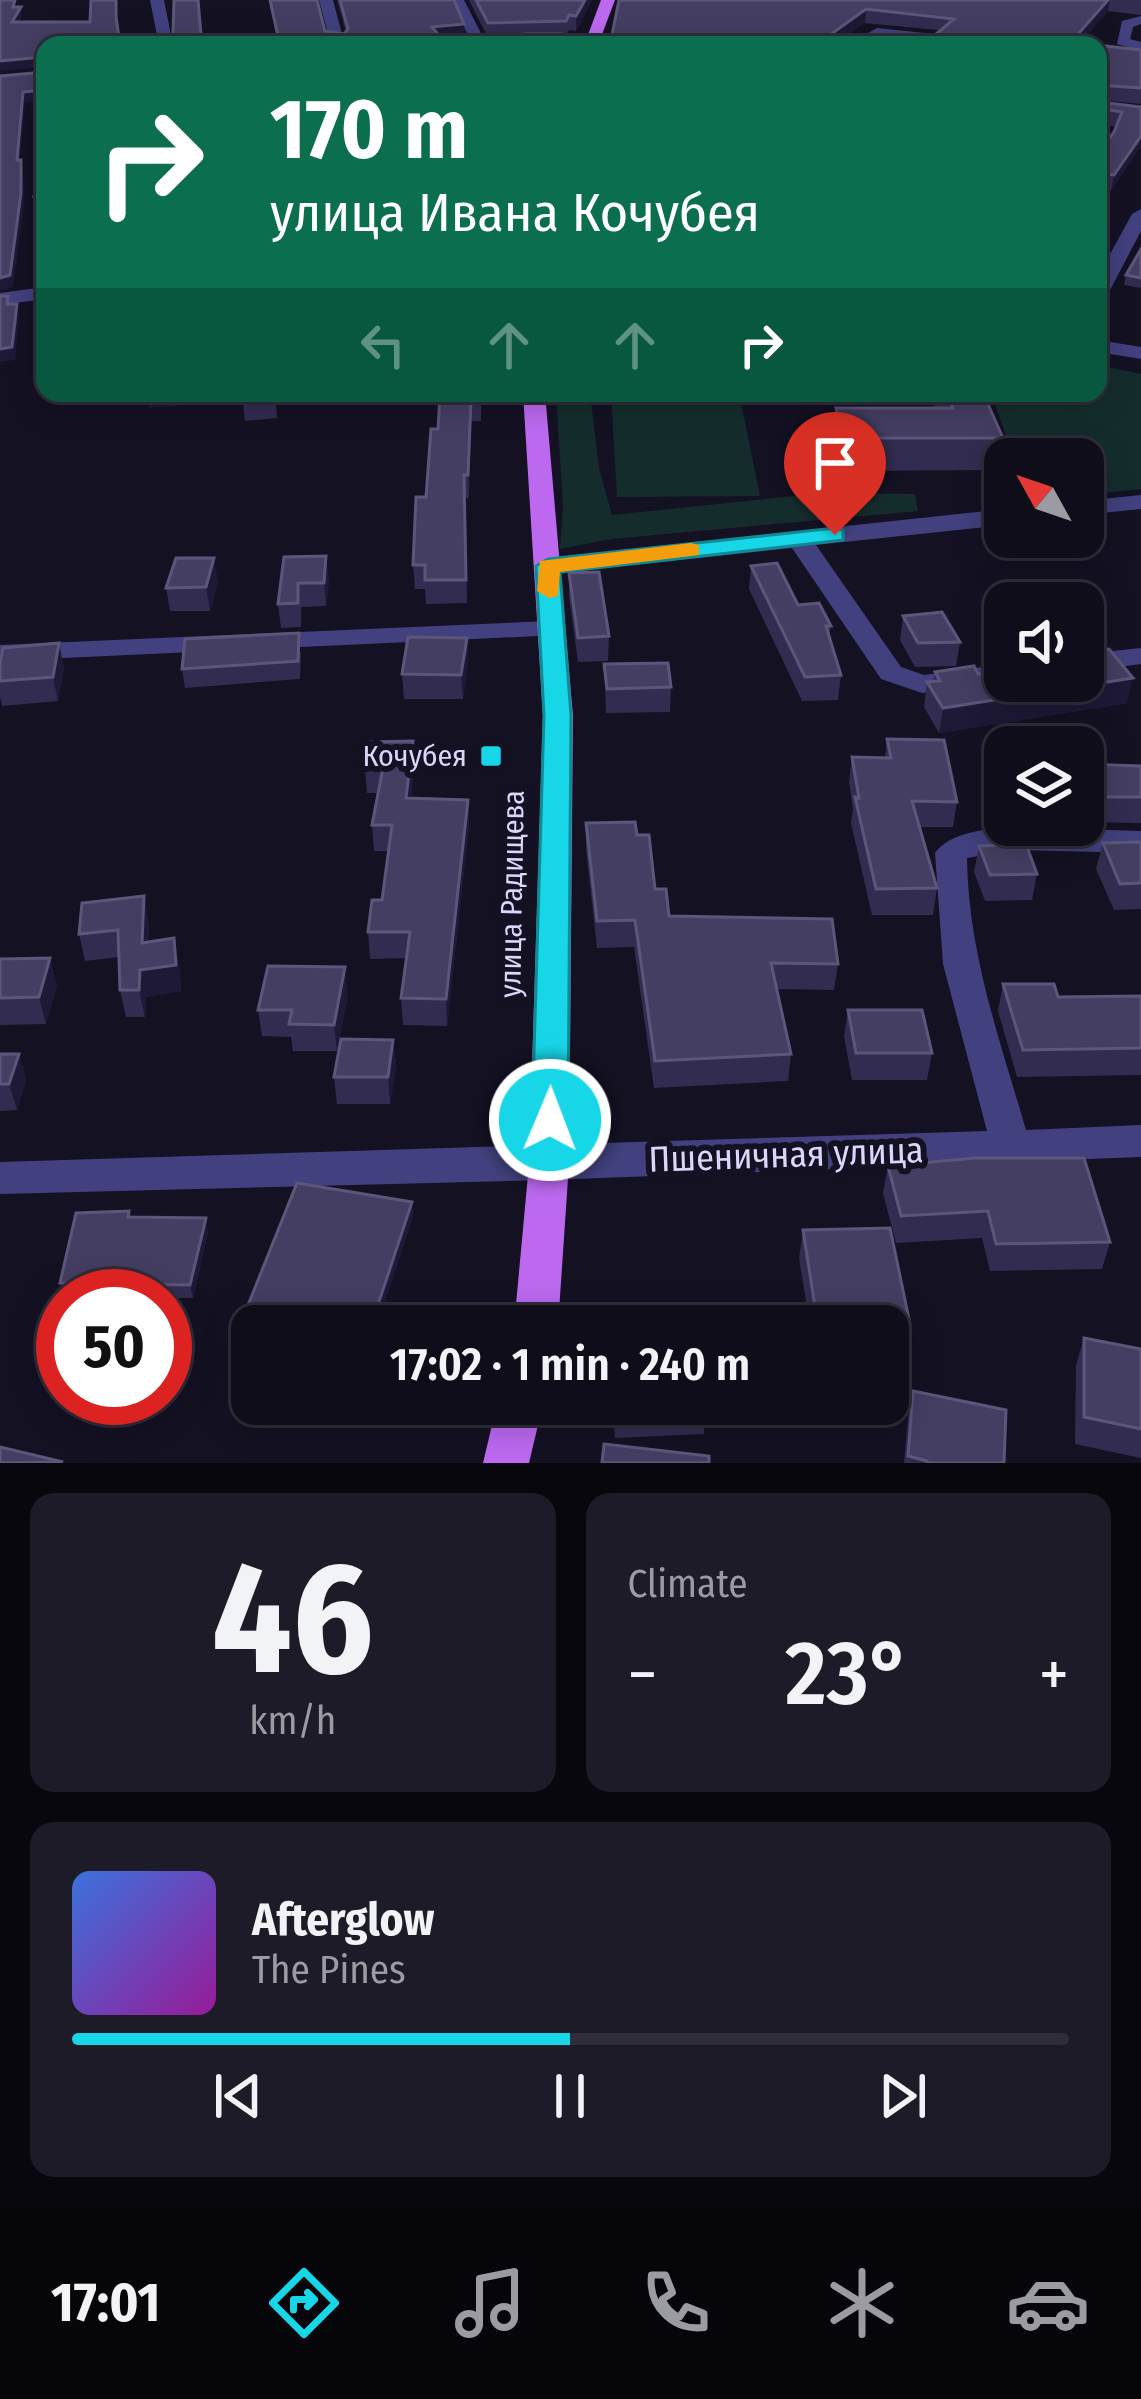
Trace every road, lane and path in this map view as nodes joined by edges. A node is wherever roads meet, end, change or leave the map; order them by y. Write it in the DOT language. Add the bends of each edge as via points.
graph roads {
  1 [pos="157,0"];
  2 [pos="326,0"];
  3 [pos="457,0"];
  4 [pos="608,0"];
  5 [pos="1141,20"];
  6 [pos="164,36"];
  7 [pos="336,36"];
  8 [pos="475,36"];
  9 [pos="596,36"];
  10 [pos="870,36"];
  11 [pos="916,36"];
  12 [pos="1141,47"];
  13 [pos="1141,214"];
  14 [pos="1107,277"];
  15 [pos="36,294"];
  16 [pos="0,299"];
  17 [pos="1107,347"];
  18 [pos="1141,353"];
  19 [pos="535,402"];
  20 [pos="1141,502"];
  21 [pos="1104,506"];
  22 [pos="984,519"];
  23 [pos="799,538"];
  24 [pos="548,566"];
  25 [pos="550,629"];
  26 [pos="0,653"];
  27 [pos="1141,656"];
  28 [pos="1104,660"];
  29 [pos="984,676"];
  30 [pos="1141,842"];
  31 [pos="1141,1141"];
  32 [pos="1011,1144"];
  33 [pos="549,1164"];
  34 [pos="0,1178"];
  35 [pos="538,1305"];
  36 [pos="515,1425"];
  37 [pos="506,1463"];
  1 -- 6 [label="street"];
  2 -- 7 [label="street"];
  3 -- 8 [label="street"];
  4 -- 9 [label="main road"];
  5 -- 12 [label="street" via="1127,24 1122,41"];
  10 -- 11 [label="street"];
  13 -- 14 [label="street"];
  15 -- 16 [label="street"];
  17 -- 18 [label="street"];
  19 -- 24 [label="main road, улица Радищева"];
  20 -- 21 [label="street"];
  22 -- 23 [label="street"];
  23 -- 24 [label="street"];
  23 -- 29 [label="street" via="891,673 922,684"];
  24 -- 25 [label="main road, улица Радищева"];
  25 -- 26 [label="street"];
  25 -- 33 [label="main road, улица Радищева" via="558,716"];
  27 -- 28 [label="street"];
  30 -- 32 [label="street" via="992,842 951,853 960,954"];
  31 -- 32 [label="street, Пшеничная улица"];
  32 -- 33 [label="street, Пшеничная улица"];
  33 -- 34 [label="street, Пшеничная улица"];
  33 -- 35 [label="main road, улица Радищева"];
  36 -- 37 [label="main road"];
}
